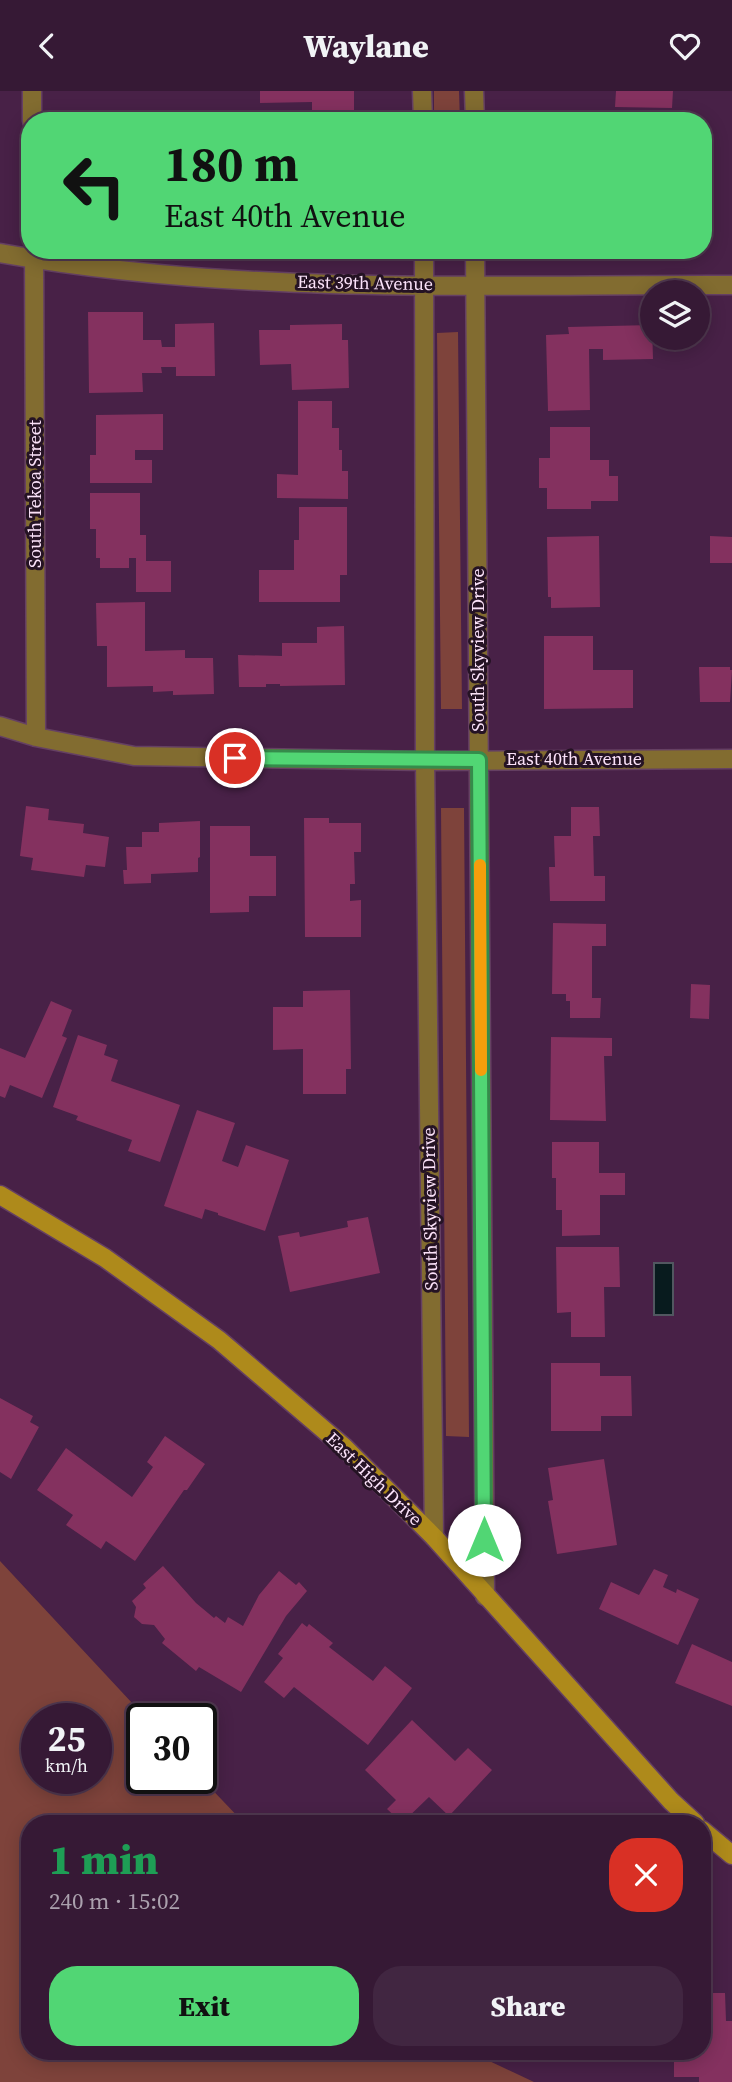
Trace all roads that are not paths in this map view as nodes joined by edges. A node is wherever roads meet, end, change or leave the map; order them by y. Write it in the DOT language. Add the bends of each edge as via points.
graph roads {
  1 [pos="32,91"];
  2 [pos="422,91"];
  3 [pos="474,91"];
  4 [pos="32,112"];
  5 [pos="423,112"];
  6 [pos="475,112"];
  7 [pos="0,253"];
  8 [pos="21,254"];
  9 [pos="34,259"];
  10 [pos="62,259"];
  11 [pos="424,259"];
  12 [pos="475,259"];
  13 [pos="424,284"];
  14 [pos="475,284"];
  15 [pos="732,285"];
  16 [pos="0,726"];
  17 [pos="36,737"];
  18 [pos="732,759"];
  19 [pos="479,760"];
  20 [pos="425,761"];
  21 [pos="0,1195"];
  22 [pos="433,1537"];
  23 [pos="485,1595"];
  24 [pos="686,1815"];
  25 [pos="711,1838"];
  26 [pos="732,1855"];
  1 -- 4 [label="street"];
  2 -- 5 [label="street"];
  3 -- 6 [label="street"];
  7 -- 8 [label="street, East 39th Avenue"];
  9 -- 17 [label="street, South Tekoa Street"];
  10 -- 13 [label="street, East 39th Avenue" via="169,274 284,282"];
  11 -- 13 [label="street, South Skyview Drive"];
  12 -- 14 [label="street, South Skyview Drive"];
  13 -- 14 [label="street, East 39th Avenue"];
  13 -- 20 [label="street, South Skyview Drive"];
  14 -- 15 [label="street, East 39th Avenue"];
  14 -- 19 [label="street, South Skyview Drive"];
  16 -- 17 [label="street, East 40th Avenue"];
  17 -- 20 [label="street, East 40th Avenue" via="134,756"];
  18 -- 19 [label="street, East 40th Avenue"];
  19 -- 20 [label="street, East 40th Avenue"];
  19 -- 23 [label="street, South Skyview Drive"];
  20 -- 22 [label="street, South Skyview Drive"];
  21 -- 22 [label="main road, East High Drive" via="105,1258 219,1340 344,1447"];
  22 -- 23 [label="main road, East High Drive"];
  23 -- 24 [label="main road, East High Drive"];
  25 -- 26 [label="main road"];
}
